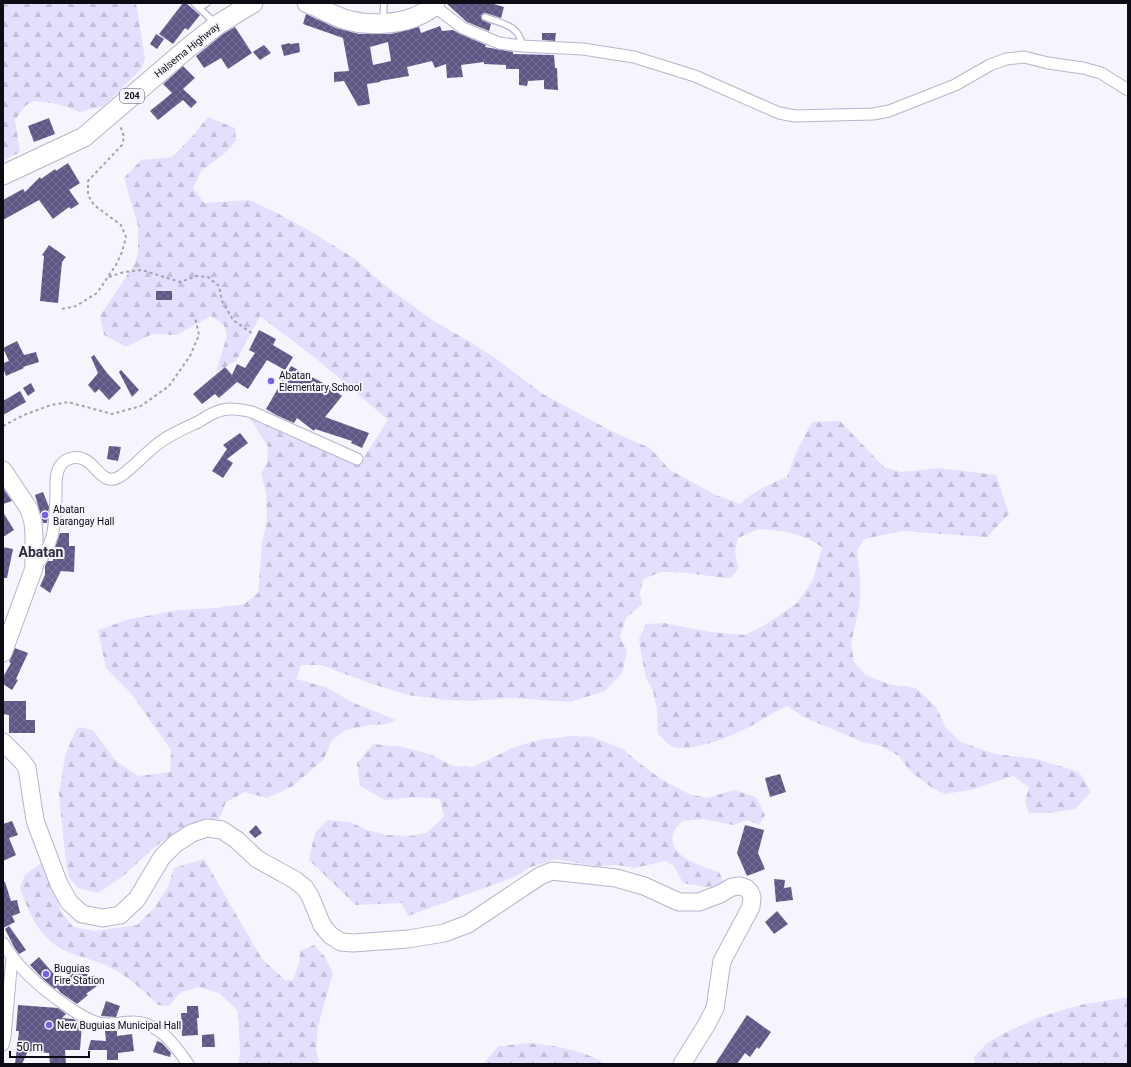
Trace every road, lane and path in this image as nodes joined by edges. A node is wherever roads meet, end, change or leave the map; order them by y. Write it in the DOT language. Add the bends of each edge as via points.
graph roads {
  1 [pos="194,3"];
  2 [pos="206,3"];
  3 [pos="253,3"];
  4 [pos="307,3"];
  5 [pos="384,3"];
  6 [pos="434,4"];
  7 [pos="200,8"];
  8 [pos="485,17"];
  9 [pos="383,24"];
  10 [pos="217,25"];
  11 [pos="522,46"];
  12 [pos="1128,90"];
  13 [pos="116,110"];
  14 [pos="3,176"];
  15 [pos="108,277"];
  16 [pos="62,309"];
  17 [pos="195,317"];
  18 [pos="253,334"];
  19 [pos="3,426"];
  20 [pos="357,459"];
  21 [pos="3,470"];
  22 [pos="34,568"];
  23 [pos="3,653"];
  24 [pos="3,742"];
  25 [pos="3,943"];
  26 [pos="12,957"];
  27 [pos="3,1044"];
  28 [pos="188,1064"];
  29 [pos="682,1064"];
  1 -- 7 [label="lane"];
  2 -- 7 [label="lane"];
  3 -- 10 [label="highway, Halsema Highway / 204"];
  4 -- 9 [label="highway" via="345,20"];
  5 -- 9 [label="lane"];
  6 -- 9 [label="highway" via="421,14 404,21"];
  6 -- 11 [label="street" via="464,28 499,43"];
  7 -- 10 [label="lane"];
  8 -- 11 [label="lane" via="516,30"];
  10 -- 13 [label="highway, Halsema Highway / 204"];
  11 -- 12 [label="street" via="583,49 634,57 695,76 779,113 795,116 873,114 889,111 955,85 990,65 1006,59 1024,57 1101,73"];
  13 -- 14 [label="highway, Halsema Highway / 204" via="84,138"];
  13 -- 15 [label="path" via="124,137 122,145 88,181 88,195 94,205 121,225 126,237 122,252"];
  15 -- 16 [label="path" via="97,293 76,306"];
  15 -- 18 [label="path" via="142,270 180,282 197,276 208,277 219,286 222,301 234,320"];
  17 -- 19 [label="path" via="199,335 190,356 169,386 141,406 112,414 68,402 51,405"];
  20 -- 22 [label="street" via="252,412 227,409 212,413 160,443 119,478 104,478 88,461 79,458 66,460 61,464 56,481 56,517 50,545 44,558"];
  21 -- 22 [label="main road" via="29,509 33,522"];
  22 -- 23 [label="main road"];
  24 -- 29 [label="main road" via="27,768 38,827 59,884 69,902 82,914 103,918 120,915 137,899 162,857 175,844 192,833 207,828 222,830 257,859 305,888 322,925 330,935 341,942 408,939 462,926 552,871 616,878 644,886 679,902 699,902 732,887 746,888 752,897 751,907 722,961 715,1008"];
  25 -- 26 [label="street"];
  26 -- 27 [label="street"];
  26 -- 28 [label="street" via="40,988 76,1013 109,1025 131,1022 151,1025 173,1044"];
}
